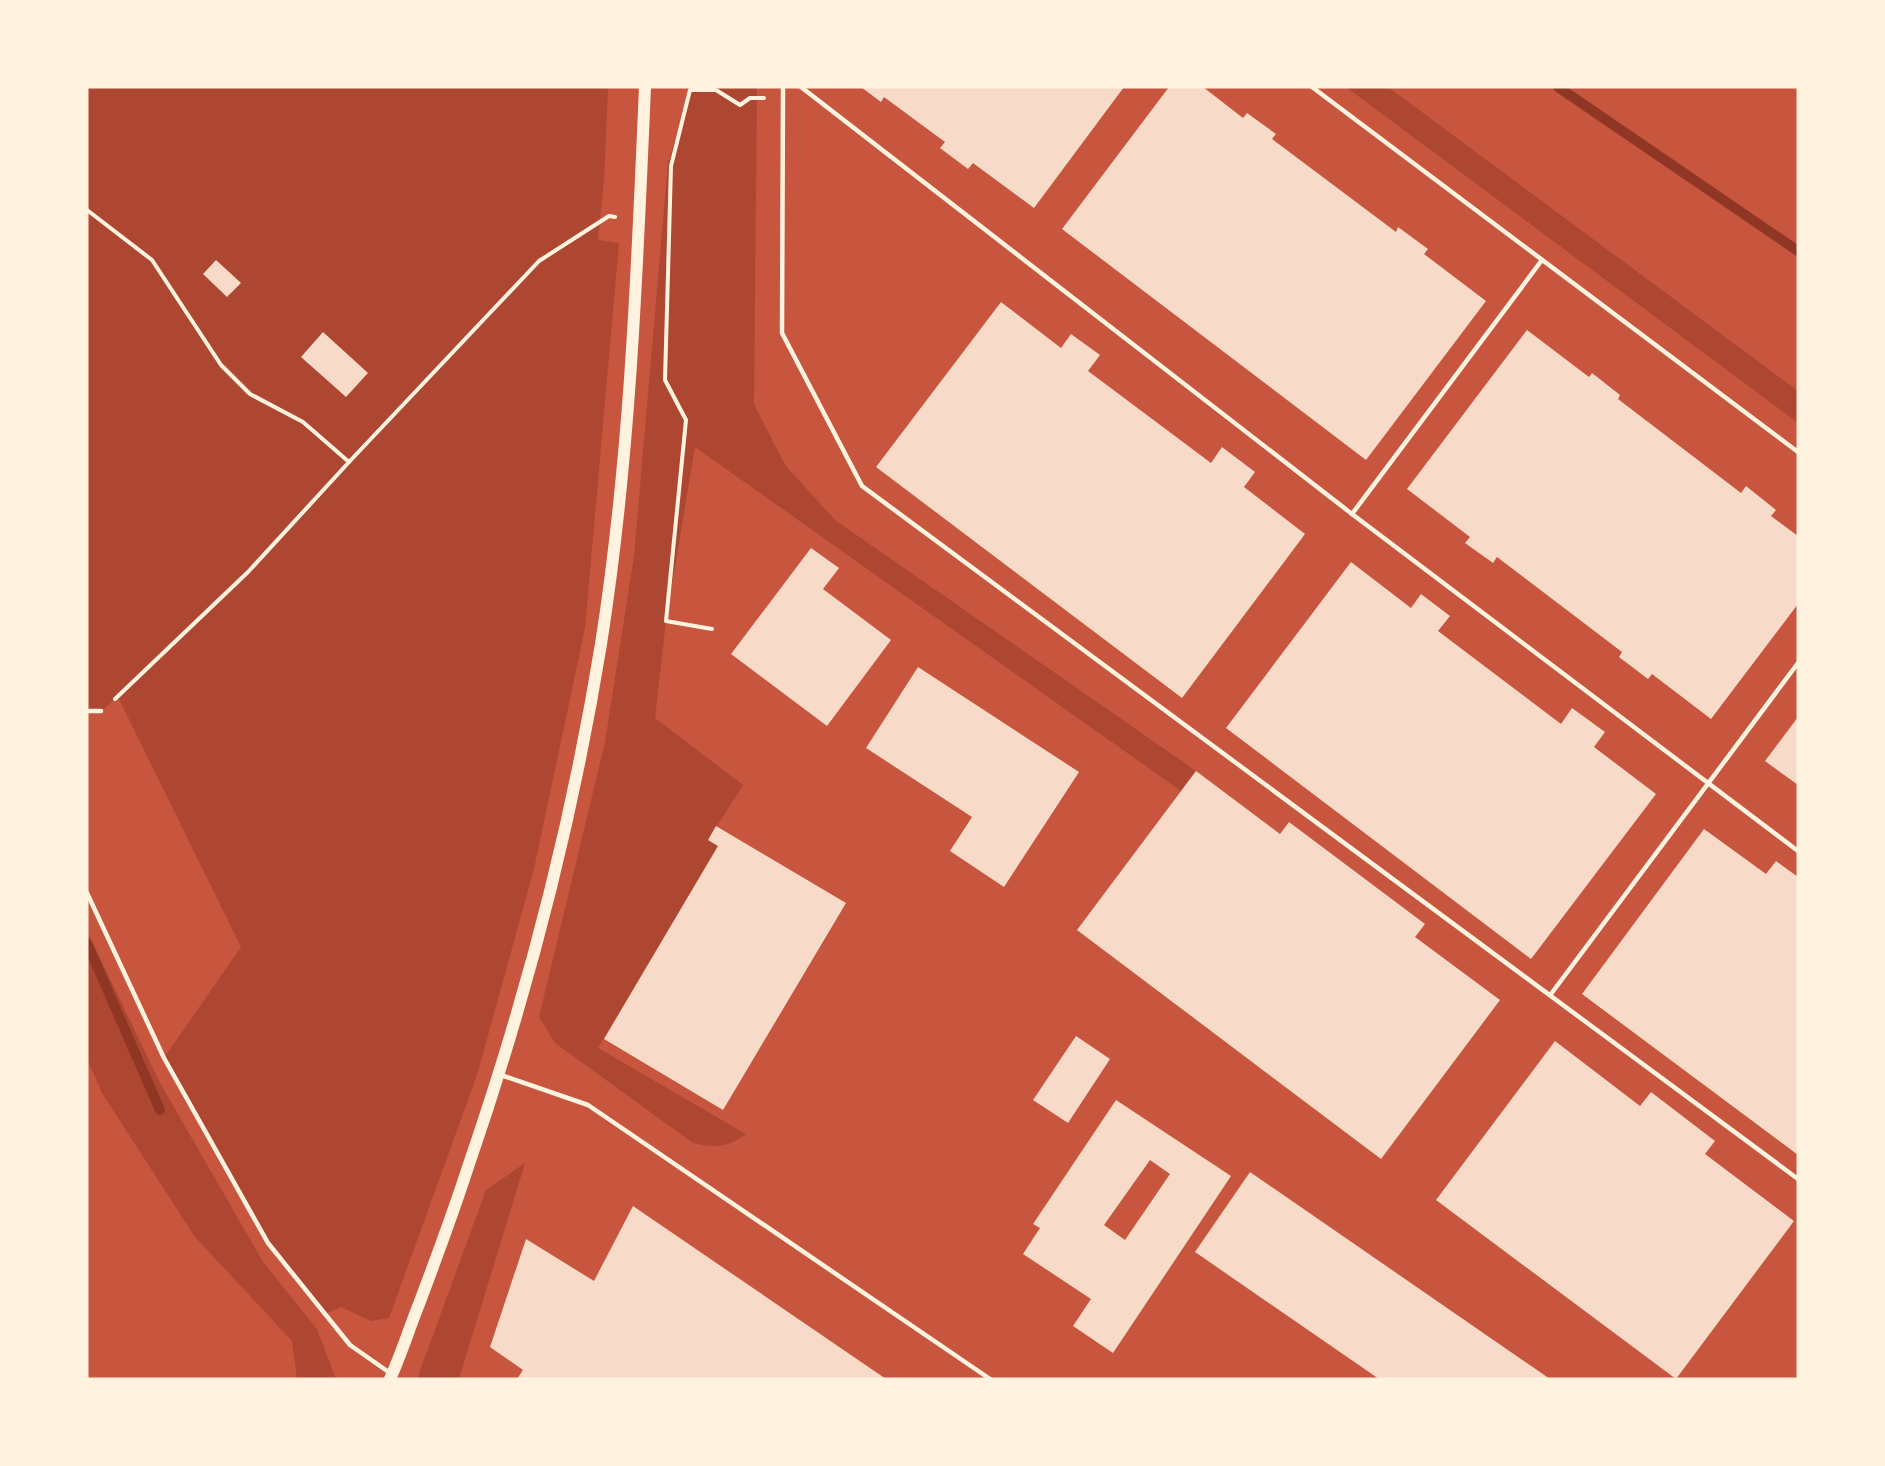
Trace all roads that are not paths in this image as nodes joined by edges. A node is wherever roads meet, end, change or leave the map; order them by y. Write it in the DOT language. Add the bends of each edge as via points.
graph roads {
  1 [pos="645,87"];
  2 [pos="783,87"];
  3 [pos="801,87"];
  4 [pos="1312,87"];
  5 [pos="1542,260"];
  6 [pos="1798,452"];
  7 [pos="1352,514"];
  8 [pos="1798,663"];
  9 [pos="87,711"];
  10 [pos="101,711"];
  11 [pos="1708,783"];
  12 [pos="1798,852"];
  13 [pos="87,893"];
  14 [pos="1551,994"];
  15 [pos="500,1074"];
  16 [pos="1798,1179"];
  17 [pos="391,1377"];
  18 [pos="990,1379"];
  1 -- 15 [label="main road" via="623,468 601,644 561,852"];
  2 -- 14 [label="lane" via="782,333 862,486"];
  3 -- 7 [label="lane"];
  4 -- 5 [label="lane"];
  5 -- 6 [label="lane"];
  5 -- 7 [label="lane"];
  7 -- 11 [label="lane"];
  8 -- 11 [label="lane"];
  9 -- 10 [label="lane"];
  11 -- 12 [label="lane"];
  11 -- 14 [label="lane"];
  13 -- 17 [label="lane" via="164,1058 268,1243 350,1345"];
  14 -- 16 [label="lane"];
  15 -- 17 [label="main road"];
  15 -- 18 [label="lane" via="588,1104"];
}
